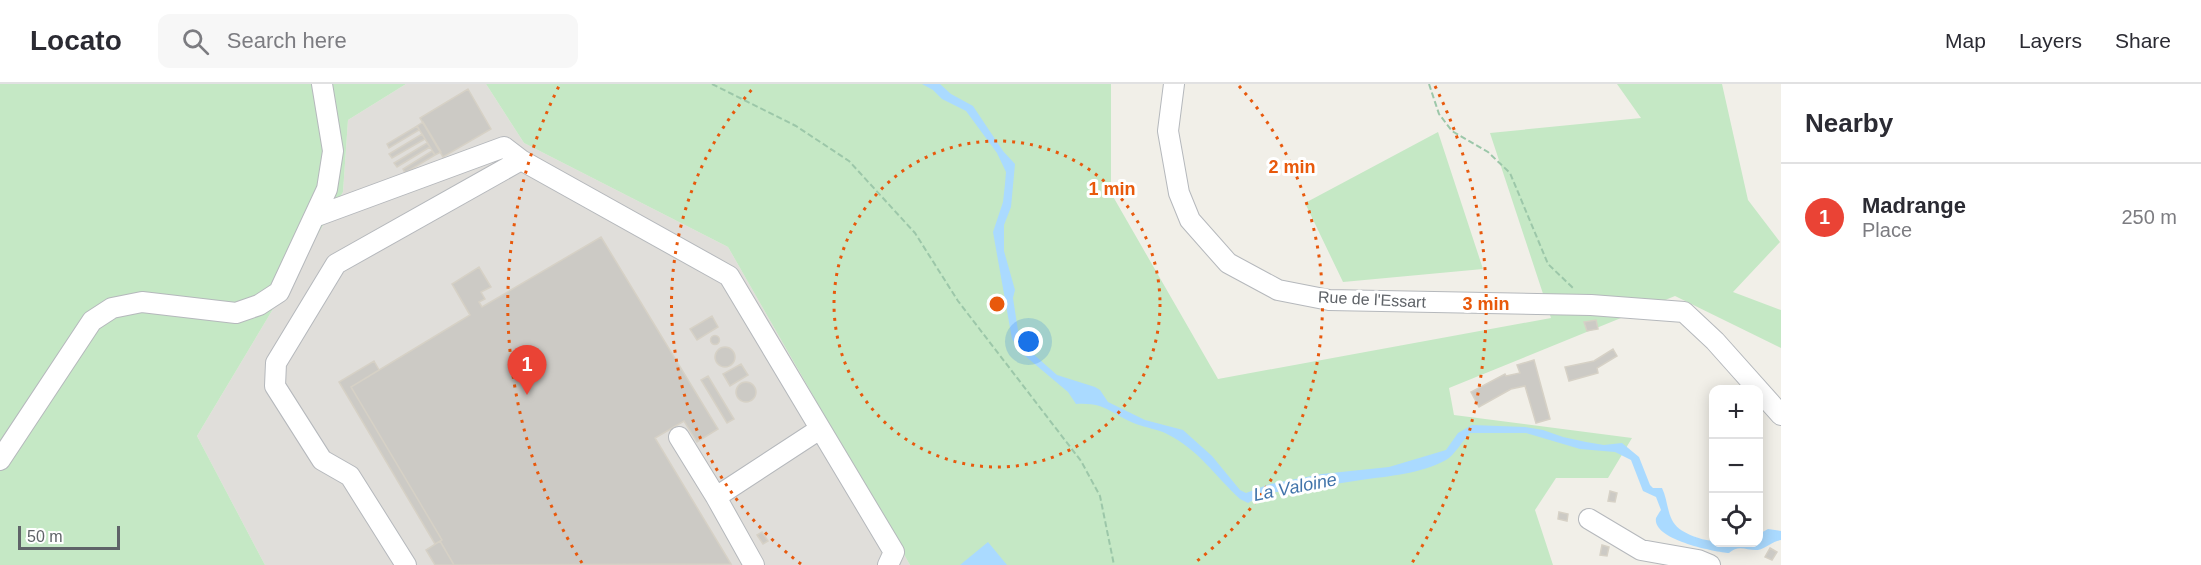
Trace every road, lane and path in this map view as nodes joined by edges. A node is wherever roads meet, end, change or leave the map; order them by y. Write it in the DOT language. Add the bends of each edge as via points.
graph roads {
  1 [pos="322,84"];
  2 [pos="712,84"];
  3 [pos="1174,84"];
  4 [pos="1429,84"];
  5 [pos="521,160"];
  6 [pos="314,217"];
  7 [pos="1591,305"];
  8 [pos="1781,415"];
  9 [pos="820,429"];
  10 [pos="679,437"];
  11 [pos="0,460"];
  12 [pos="716,497"];
  13 [pos="1589,519"];
  14 [pos="406,565"];
  15 [pos="754,565"];
  16 [pos="888,565"];
  17 [pos="1114,565"];
  18 [pos="1710,565"];
  1 -- 6 [label="street" via="333,151 327,189"];
  2 -- 17 [label="path" via="796,126 849,161 915,233 957,301 1081,461 1100,496"];
  3 -- 7 [label="street, Rue de l'Essart" via="1168,131 1179,193 1190,220 1228,263 1278,290 1329,300"];
  4 -- 7 [label="path" via="1439,114 1452,131 1488,152 1510,173 1548,264"];
  5 -- 6 [label="street" via="504,147"];
  5 -- 9 [label="street" via="729,276"];
  5 -- 14 [label="street" via="336,264 276,363 275,386 322,460 350,476"];
  6 -- 11 [label="street" via="279,292 259,305 236,313 142,302 112,308 92,321"];
  7 -- 8 [label="street, Rue de l'Essart" via="1684,312"];
  9 -- 12 [label="street"];
  9 -- 16 [label="street" via="894,552"];
  10 -- 12 [label="street"];
  12 -- 15 [label="street"];
  13 -- 18 [label="street" via="1641,550"];
}
